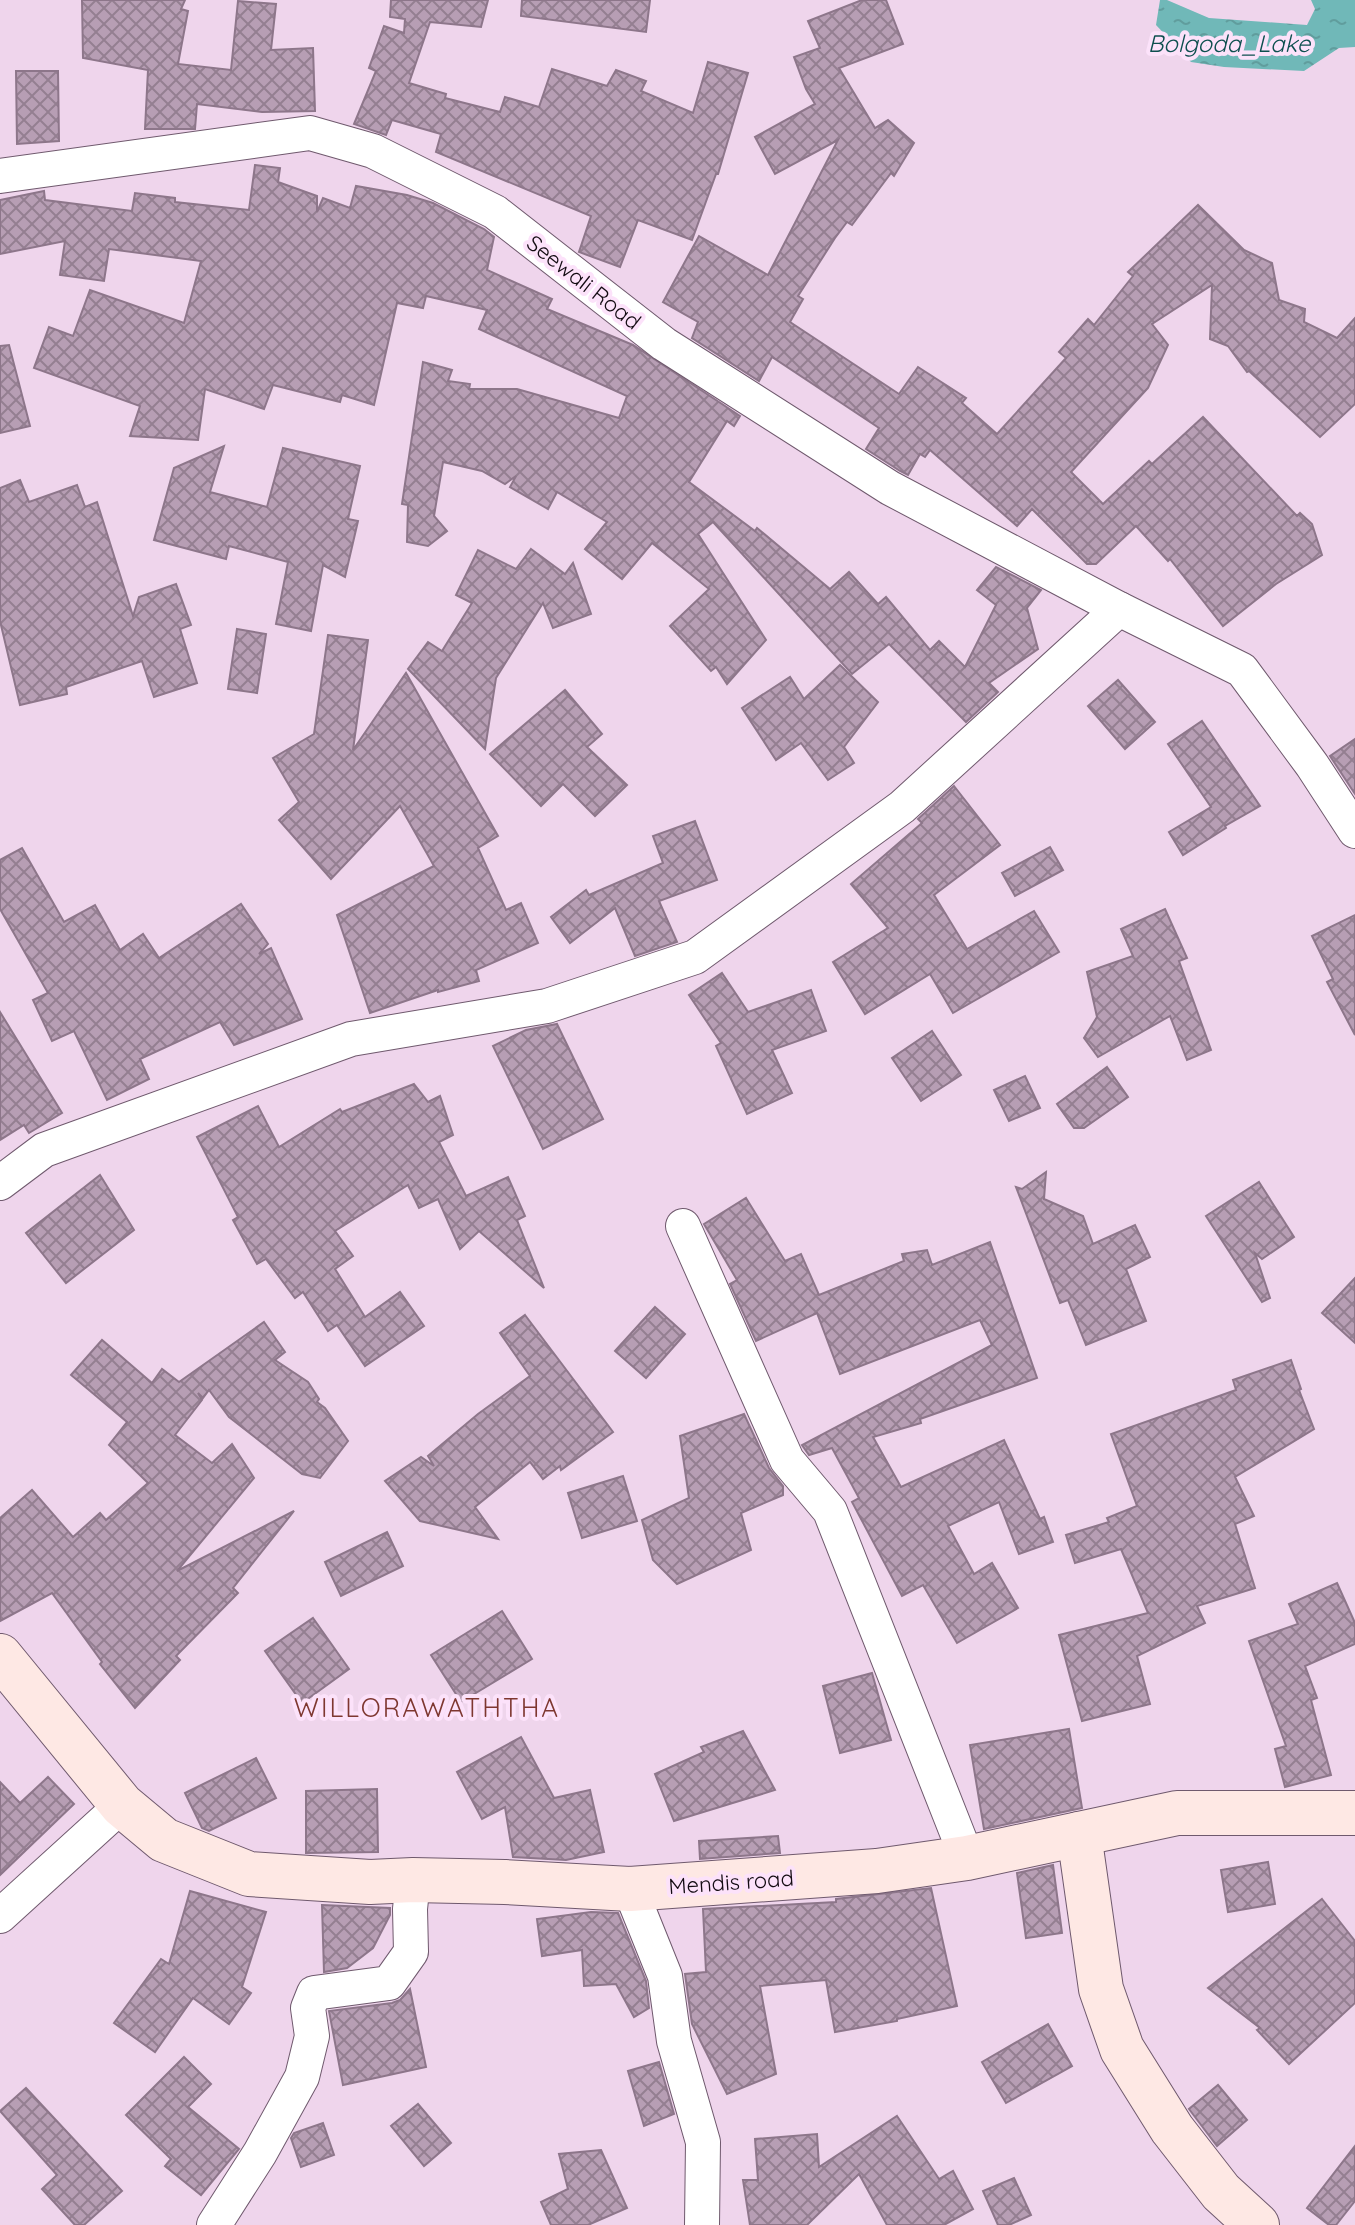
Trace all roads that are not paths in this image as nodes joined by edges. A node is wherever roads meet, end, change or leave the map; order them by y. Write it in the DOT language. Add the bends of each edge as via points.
graph roads {
  1 [pos="0,176"];
  2 [pos="1119,609"];
  3 [pos="1355,831"];
  4 [pos="0,1183"];
  5 [pos="683,1226"];
  6 [pos="0,1656"];
  7 [pos="122,1805"];
  8 [pos="1355,1813"];
  9 [pos="1079,1834"];
  10 [pos="967,1858"];
  11 [pos="413,1880"];
  12 [pos="630,1889"];
  13 [pos="0,1916"];
  14 [pos="214,2225"];
  15 [pos="702,2225"];
  16 [pos="1257,2225"];
  1 -- 2 [label="street, Seewali Road" via="310,133 373,151 495,212 664,344 890,488"];
  2 -- 3 [label="street, Seewali Road" via="1242,670"];
  2 -- 4 [label="street" via="902,807 695,957 547,1006 351,1039 44,1150"];
  5 -- 10 [label="street" via="787,1460 830,1511"];
  6 -- 7 [label="street, Mendis road"];
  7 -- 11 [label="street, Mendis road" via="164,1840 249,1874"];
  7 -- 13 [label="street"];
  8 -- 9 [label="street, Mendis road" via="1177,1813"];
  9 -- 10 [label="street, Mendis road"];
  9 -- 16 [label="street" via="1101,1989 1122,2049 1172,2129 1221,2192"];
  10 -- 12 [label="street, Mendis road" via="877,1871"];
  11 -- 12 [label="street, Mendis road"];
  11 -- 14 [label="street" via="411,1952 389,1983 314,1993 308,2008 312,2036 302,2077"];
  12 -- 15 [label="street" via="665,1976 674,2041 703,2142"];
}
